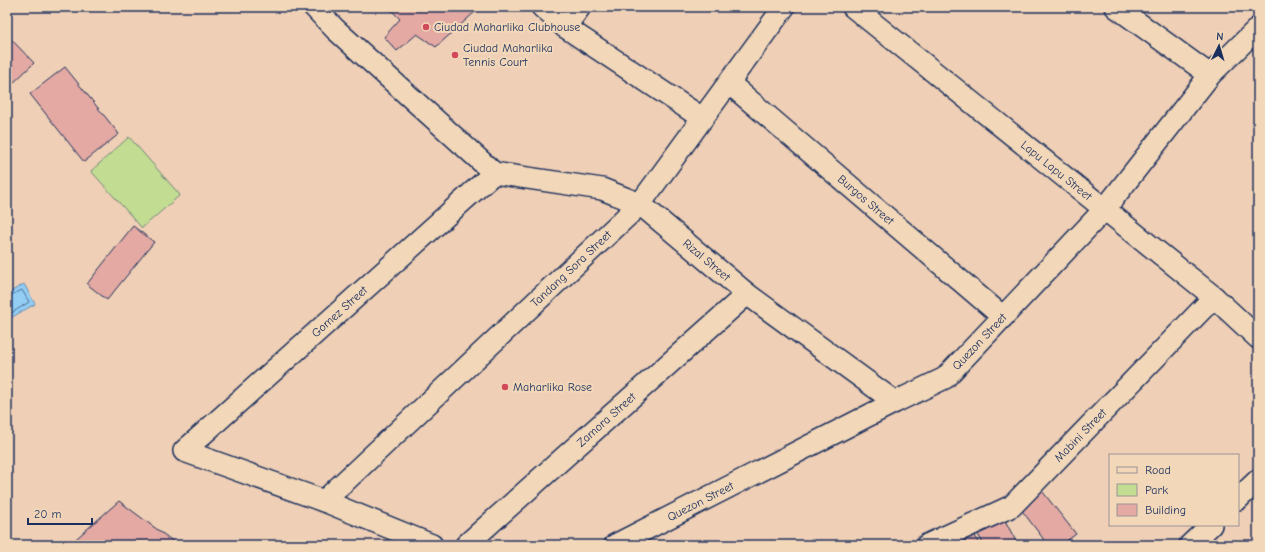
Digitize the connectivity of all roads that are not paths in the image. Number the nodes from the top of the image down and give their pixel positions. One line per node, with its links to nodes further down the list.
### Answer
1 (314, 7): 12 (street)
2 (542, 7): 7 (street)
3 (580, 7): 7 (street)
4 (784, 7): 10 (street, Tandang Sora Street)
5 (853, 7): 14 (street, Lapu Lapu Street)
6 (1116, 7): 9 (street)
7 (565, 27): 11 (street)
8 (1258, 28): 9 (street, Quezon Street)
9 (1210, 75): 14 (street, Quezon Street)
10 (729, 83): 11 (street, Tandang Sora Street); 17 (street, Burgos Street)
11 (702, 118): 13 (street, Tandang Sora Street)
12 (494, 174): 13 (street, Rizal Street); 22 (street, Gomez Street)
13 (640, 204): 15 (street, Rizal Street); 22 (street, Tandang Sora Street)
14 (1104, 210): 16 (street, Lapu Lapu Street); 17 (street, Quezon Street)
15 (747, 294): 19 (street, Rizal Street); 25 (street, Zamora Street)
16 (1214, 297): 18 (street, Lapu Lapu Street); 27 (street, Mabini Street)
17 (1003, 317): 19 (street, Quezon Street)
18 (1258, 338)
19 (895, 402): 26 (street, Quezon Street)
20 (1258, 480): 21 (street)
21 (1239, 498)
22 (324, 501): 24 (street)
23 (1210, 526): 28 (street)
24 (432, 545)
25 (466, 545)
26 (615, 545)
27 (927, 545)
28 (1190, 545)

